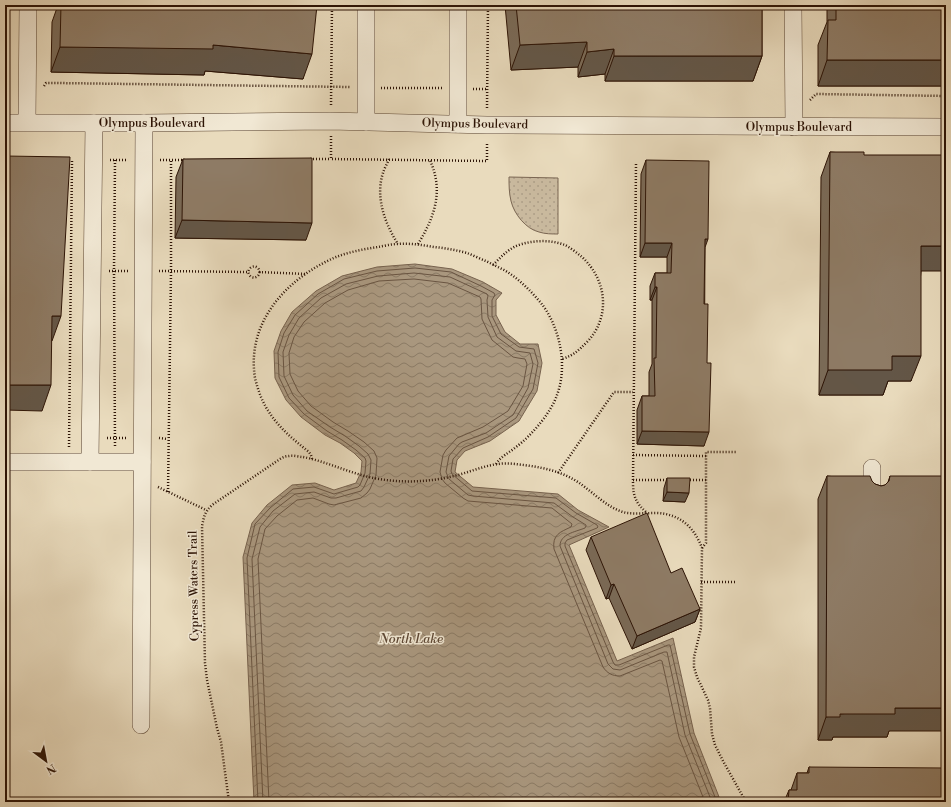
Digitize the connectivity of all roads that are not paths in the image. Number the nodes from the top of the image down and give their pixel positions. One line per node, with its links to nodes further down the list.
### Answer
1 (28, 5): 5 (street)
2 (366, 5): 6 (street)
3 (458, 5): 10 (street)
4 (793, 5): 11 (street)
5 (27, 122): 7 (street, Olympus Boulevard); 8 (street, Olympus Boulevard)
6 (366, 122): 9 (street, Olympus Boulevard); 10 (street, Olympus Boulevard)
7 (5, 123)
8 (94, 123): 9 (street, Olympus Boulevard); 14 (street)
9 (144, 123): 15 (street)
10 (458, 124): 11 (street, Olympus Boulevard)
11 (794, 127): 12 (street, Olympus Boulevard)
12 (946, 128)
13 (5, 462): 14 (street)
14 (90, 462): 15 (street)
15 (142, 462): 18 (street)
16 (872, 468): 17 (street)
17 (872, 499)
18 (141, 725)

